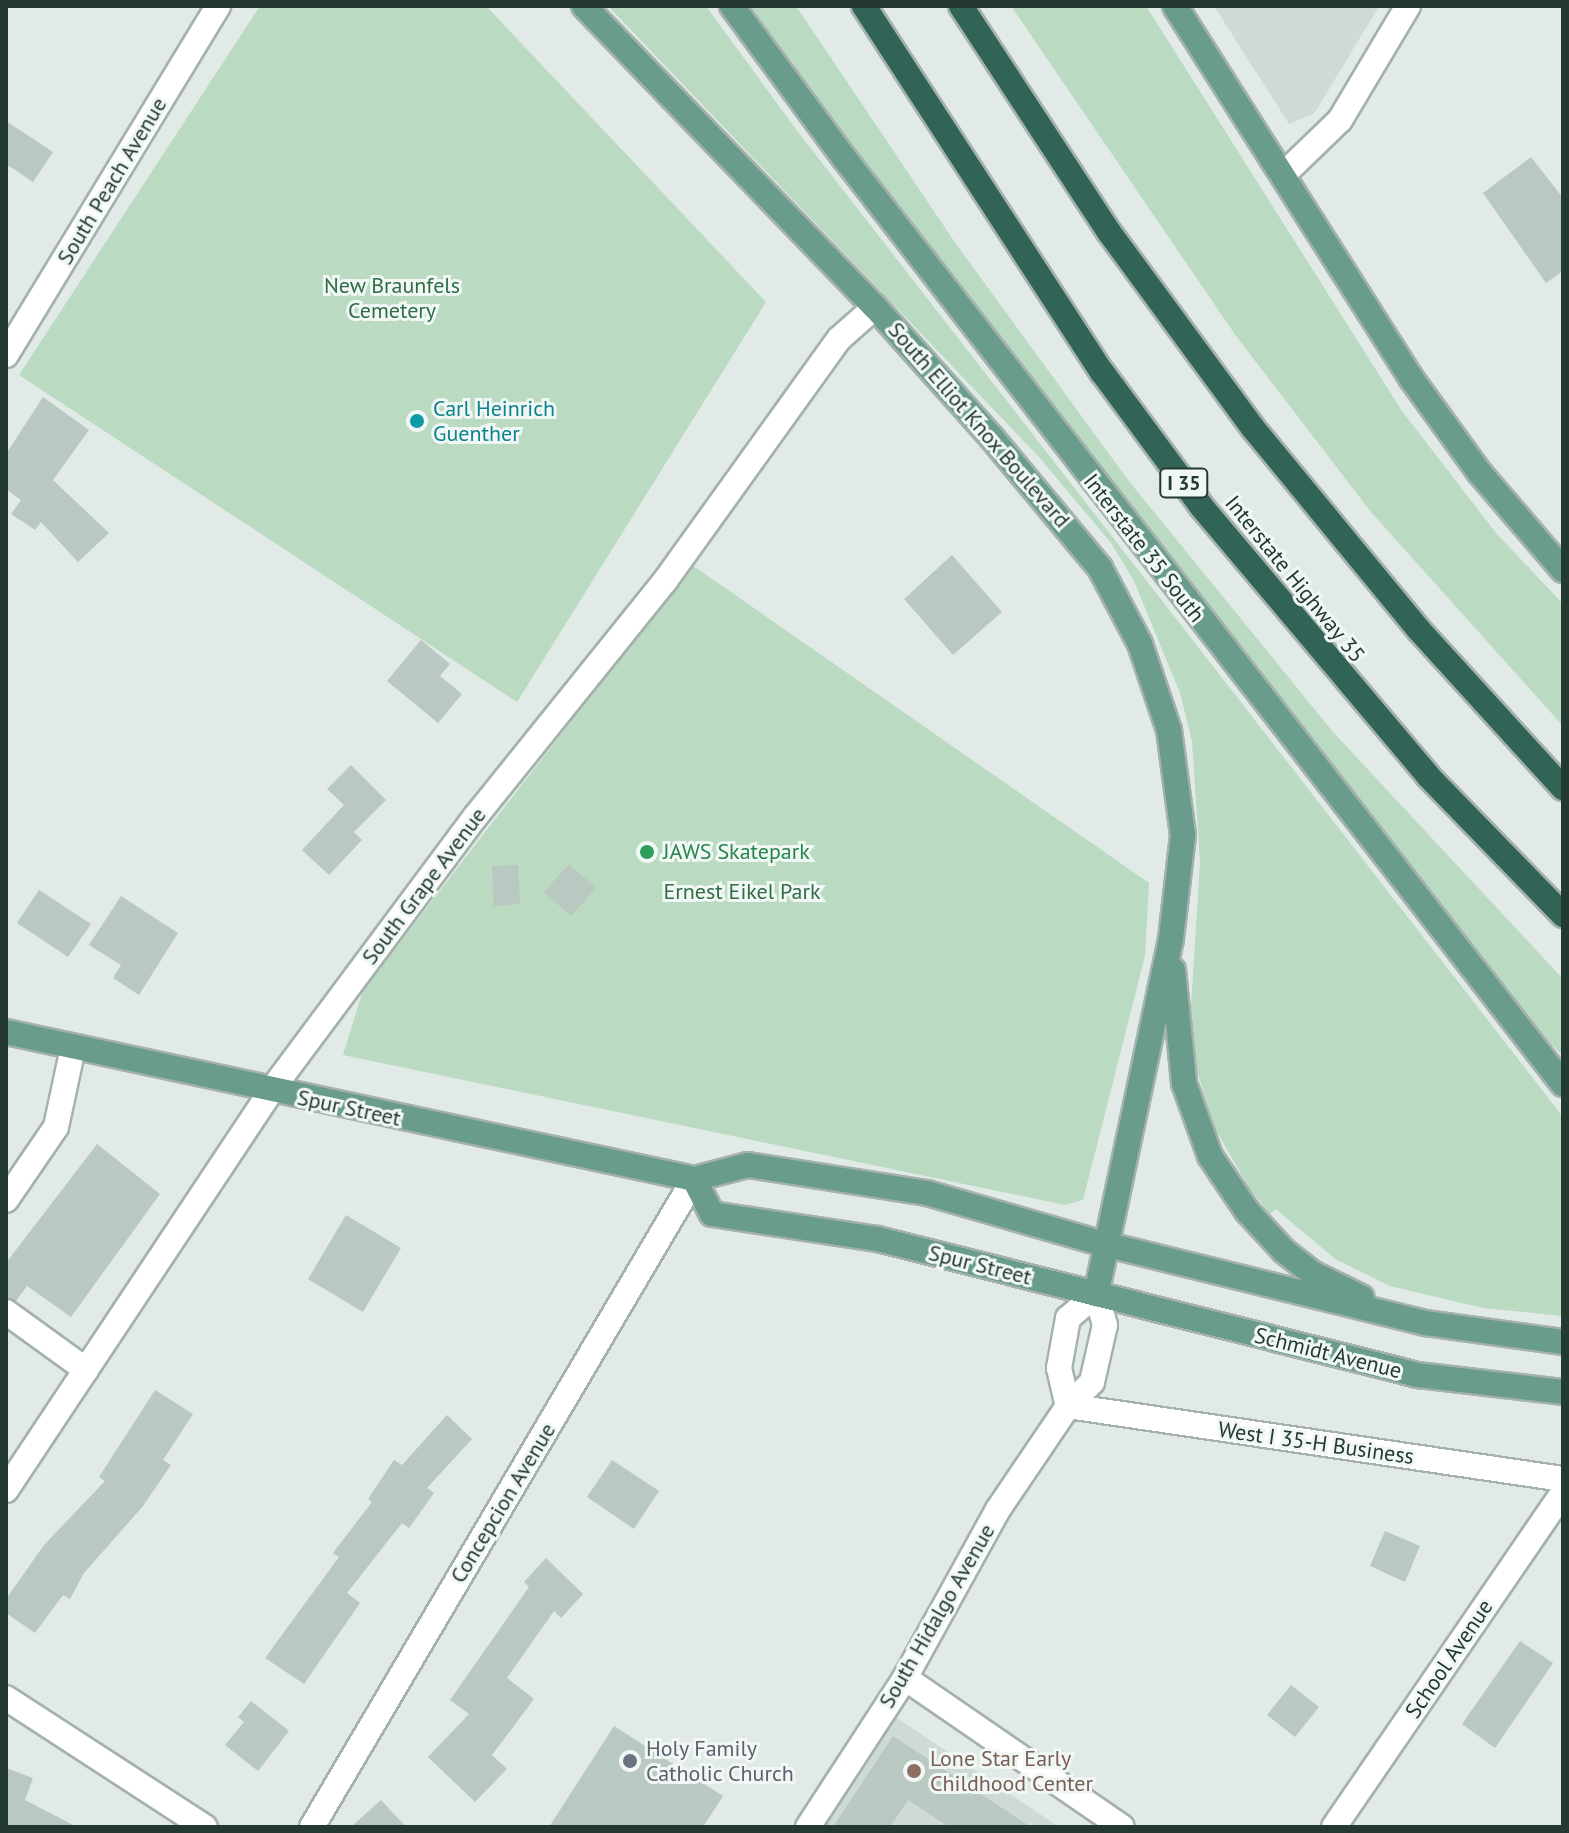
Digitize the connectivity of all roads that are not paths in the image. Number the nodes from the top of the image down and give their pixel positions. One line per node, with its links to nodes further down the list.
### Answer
1 (218, 6): 10 (street, South Peach Avenue)
2 (584, 6): 9 (main road, South Elliot Knox Boulevard)
3 (732, 6): 17 (main road, Interstate 35 South)
4 (864, 6): 13 (highway, Interstate Highway 35 / I 35)
5 (961, 6): 12 (highway)
6 (1175, 6): 8 (main road)
7 (1408, 6): 8 (street)
8 (1283, 175): 11 (main road)
9 (875, 307): 14 (main road, South Elliot Knox Boulevard); 18 (street, South Grape Avenue)
10 (6, 355)
11 (1563, 570)
12 (1563, 788)
13 (1563, 915)
14 (1171, 939): 21 (main road, South Hidalgo Avenue); 24 (main road)
15 (6, 1032): 16 (main road, Spur Street)
16 (73, 1048): 18 (main road, Spur Street); 20 (street)
17 (1563, 1084)
18 (270, 1092): 19 (main road, Spur Street); 26 (street, South Grape Avenue)
19 (694, 1179): 21 (main road, Spur Street); 22 (main road, Spur Street); 35 (street, Concepcion Avenue)
20 (10, 1186)
21 (1104, 1244): 22 (main road, South Hidalgo Avenue); 24 (main road)
22 (1096, 1294): 27 (main road, Schmidt Avenue); 28 (street, South Hidalgo Avenue); 28 (street)
23 (6, 1312): 26 (street)
24 (1426, 1323): 25 (main road)
25 (1563, 1342)
26 (86, 1370): 30 (street, South Grape Avenue)
27 (1563, 1392)
28 (1068, 1406): 29 (street, West I 35-H Business); 32 (street, South Hidalgo Avenue)
29 (1563, 1479)
30 (6, 1490)
31 (1563, 1492): 38 (street, School Avenue)
32 (905, 1678): 36 (street, South Hidalgo Avenue); 37 (street)
33 (6, 1698): 34 (street)
34 (205, 1827)
35 (312, 1827)
36 (808, 1827)
37 (1122, 1827)
38 (1334, 1827)

